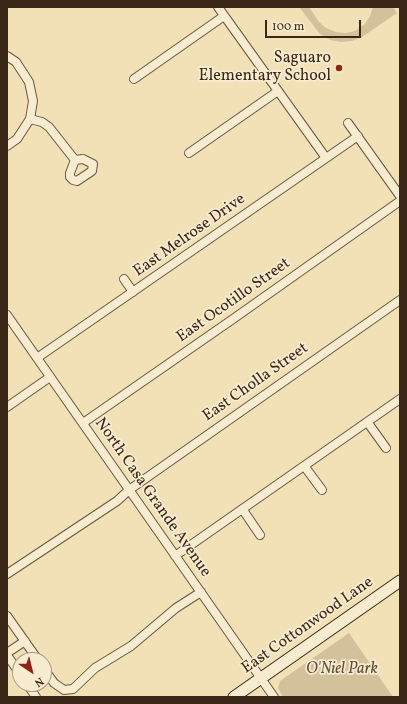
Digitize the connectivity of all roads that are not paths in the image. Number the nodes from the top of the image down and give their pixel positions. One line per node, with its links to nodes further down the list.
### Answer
1 (218, 7): 2 (street)
2 (224, 16): 4 (street); 5 (street)
3 (7, 56): 6 (street)
4 (134, 78)
5 (278, 90): 10 (street); 11 (street)
6 (30, 119): 9 (street); 12 (street)
7 (348, 123): 8 (street)
8 (358, 136): 11 (street, East Melrose Drive); 13 (street)
9 (7, 146)
10 (189, 153)
11 (326, 158): 16 (street, East Melrose Drive)
12 (75, 160)
13 (400, 196)
14 (400, 201): 24 (street, East Ocotillo Street)
15 (124, 279): 16 (street)
16 (133, 292): 19 (street, East Melrose Drive)
17 (400, 300): 27 (street, East Cholla Street)
18 (7, 315): 19 (street, North Casa Grande Avenue)
19 (37, 358): 20 (street, North Casa Grande Avenue)
20 (50, 377): 22 (street); 24 (street, North Casa Grande Avenue)
21 (400, 399): 23 (street)
22 (7, 407)
23 (368, 422): 25 (street); 26 (street)
24 (82, 423): 27 (street, North Casa Grande Avenue)
25 (386, 448)
26 (305, 467): 28 (street); 29 (street)
27 (129, 490): 31 (street, North Casa Grande Avenue); 32 (street, East Cholla Street)
28 (322, 490)
29 (244, 510): 30 (street); 31 (street)
30 (260, 535)
31 (176, 556): 34 (street, North Casa Grande Avenue)
32 (7, 574)
33 (400, 581): 39 (main road, East Cottonwood Lane)
34 (200, 592): 39 (street, North Casa Grande Avenue); 40 (street)
35 (7, 616): 36 (street)
36 (25, 641): 37 (street); 38 (street)
37 (33, 652)
38 (7, 654)
39 (261, 678): 41 (main road, East Cottonwood Lane); 42 (street, North Casa Grande Avenue)
40 (52, 680)
41 (234, 697)
42 (274, 697)

